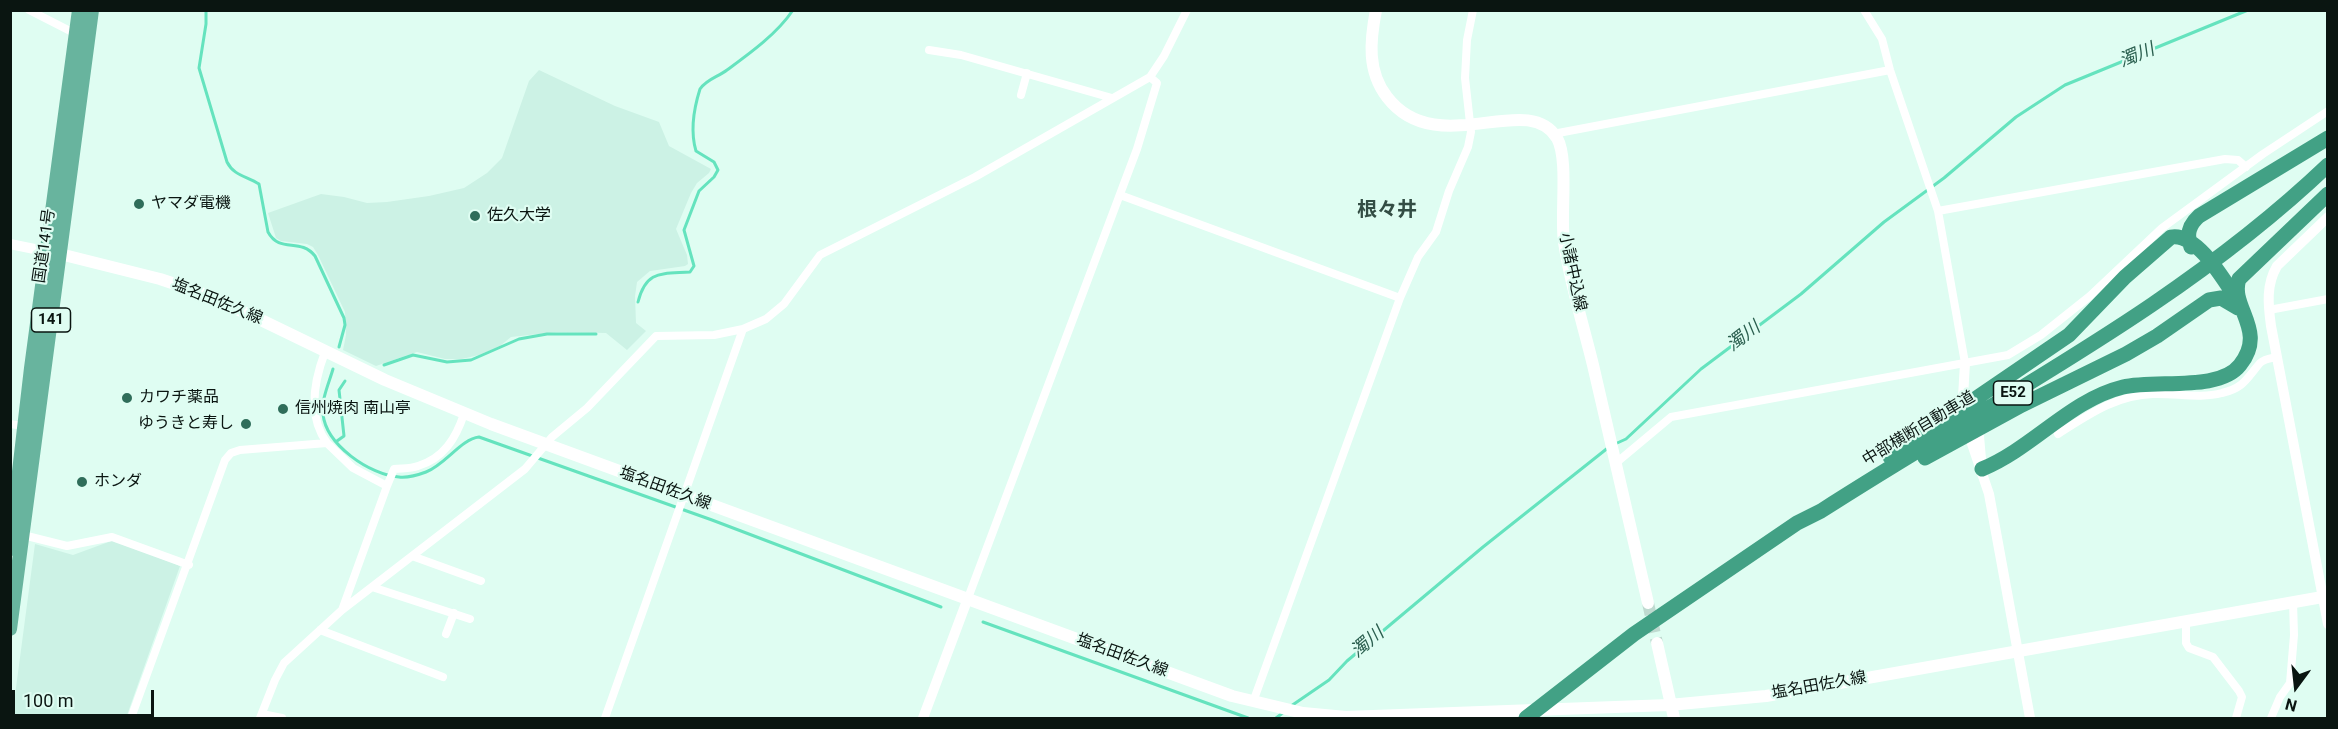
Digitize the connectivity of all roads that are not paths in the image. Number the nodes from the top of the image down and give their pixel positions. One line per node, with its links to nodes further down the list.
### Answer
1 (29, 10): 8 (street)
2 (79, 10): 8 (highway, 国道141号 / 141)
3 (92, 10): 28 (highway, 国道141号 / 141)
4 (1187, 10): 12 (street)
5 (1376, 10): 16 (main road)
6 (1473, 10): 16 (street)
7 (1864, 10): 10 (street)
8 (76, 34): 27 (highway, 国道141号 / 141)
9 (929, 50): 11 (street)
10 (1890, 70): 17 (street); 23 (street)
11 (1027, 73): 13 (street); 14 (street)
12 (1150, 77): 14 (street); 22 (street)
13 (1021, 95)
14 (1112, 98): 33 (street)
15 (2328, 111): 20 (street)
16 (1471, 125): 17 (main road); 29 (street)
17 (1553, 134): 44 (main road, 小諸中込線)
18 (2328, 138): 25 (highway)
19 (2328, 165): 48 (highway, 中部横断自動車道 / E52)
20 (2246, 167): 23 (street); 36 (street)
21 (2328, 194): 31 (highway)
22 (1120, 195): 29 (street); 60 (street)
23 (1938, 211): 36 (street)
24 (2328, 217): 32 (street)
25 (2188, 240): 31 (highway); 50 (highway)
26 (10, 244): 27 (street)
27 (46, 251): 28 (street); 39 (highway, 国道141号 / 141)
28 (60, 254): 34 (main road, 塩名田佐久線); 51 (highway, 国道141号 / 141)
29 (1400, 298): 76 (street)
30 (2328, 299): 32 (street)
31 (2239, 306): 45 (highway); 48 (highway)
32 (2269, 310): 35 (street)
33 (743, 329): 43 (street); 47 (street)
34 (325, 352): 38 (main road, 塩名田佐久線); 42 (street)
35 (2277, 357): 40 (street); 59 (street)
36 (1965, 363): 37 (street); 44 (street)
37 (1967, 394)
38 (464, 414): 43 (main road, 塩名田佐久線); 46 (street)
39 (17, 425): 49 (highway, 国道141号 / 141)
40 (2058, 434)
41 (1975, 439): 45 (street)
42 (327, 443): 46 (street); 54 (street)
43 (539, 452): 47 (main road, 塩名田佐久線); 53 (street)
44 (1615, 459): 62 (main road, 小諸中込線)
45 (1982, 468): 72 (street)
46 (388, 483): 63 (street)
47 (682, 505): 60 (main road, 塩名田佐久線); 83 (street)
48 (1821, 511): 50 (highway, 中部横断自動車道 / E52)
49 (12, 521): 52 (highway, 国道141号 / 141)
50 (1797, 523): 79 (highway, 中部横断自動車道 / E52)
51 (23, 535): 54 (street); 68 (highway, 国道141号 / 141)
52 (10, 549)
53 (412, 556): 55 (street); 57 (street)
54 (189, 565): 81 (street)
55 (471, 577): 56 (street); 58 (street)
56 (481, 581)
57 (372, 587): 63 (street); 64 (street)
58 (467, 587)
59 (2325, 597): 61 (main road, 塩名田佐久線); 67 (street)
60 (968, 598): 76 (main road, 塩名田佐久線); 84 (street)
61 (2293, 601): 66 (main road, 塩名田佐久線); 88 (street)
62 (1648, 603)
63 (342, 610): 69 (street)
64 (454, 613): 65 (street); 70 (street)
65 (470, 619)
66 (2186, 621): 72 (main road, 塩名田佐久線); 87 (street)
67 (2328, 624)
68 (10, 629)
69 (320, 630): 73 (street); 78 (street)
70 (446, 634)
71 (1657, 643): 77 (main road)
72 (2019, 650): 77 (main road, 塩名田佐久線); 86 (street)
73 (395, 659): 74 (street); 75 (street)
74 (392, 669)
75 (442, 677)
76 (1253, 702): 80 (main road, 塩名田佐久線)
77 (1669, 705): 79 (main road, 塩名田佐久線); 85 (main road)
78 (261, 716): 82 (street)
79 (1526, 716): 80 (main road, 塩名田佐久線)
80 (1318, 717)
81 (131, 718)
82 (282, 718)
83 (605, 718)
84 (923, 718)
85 (1674, 718)
86 (2030, 718)
87 (2236, 718)
88 (2271, 718)

